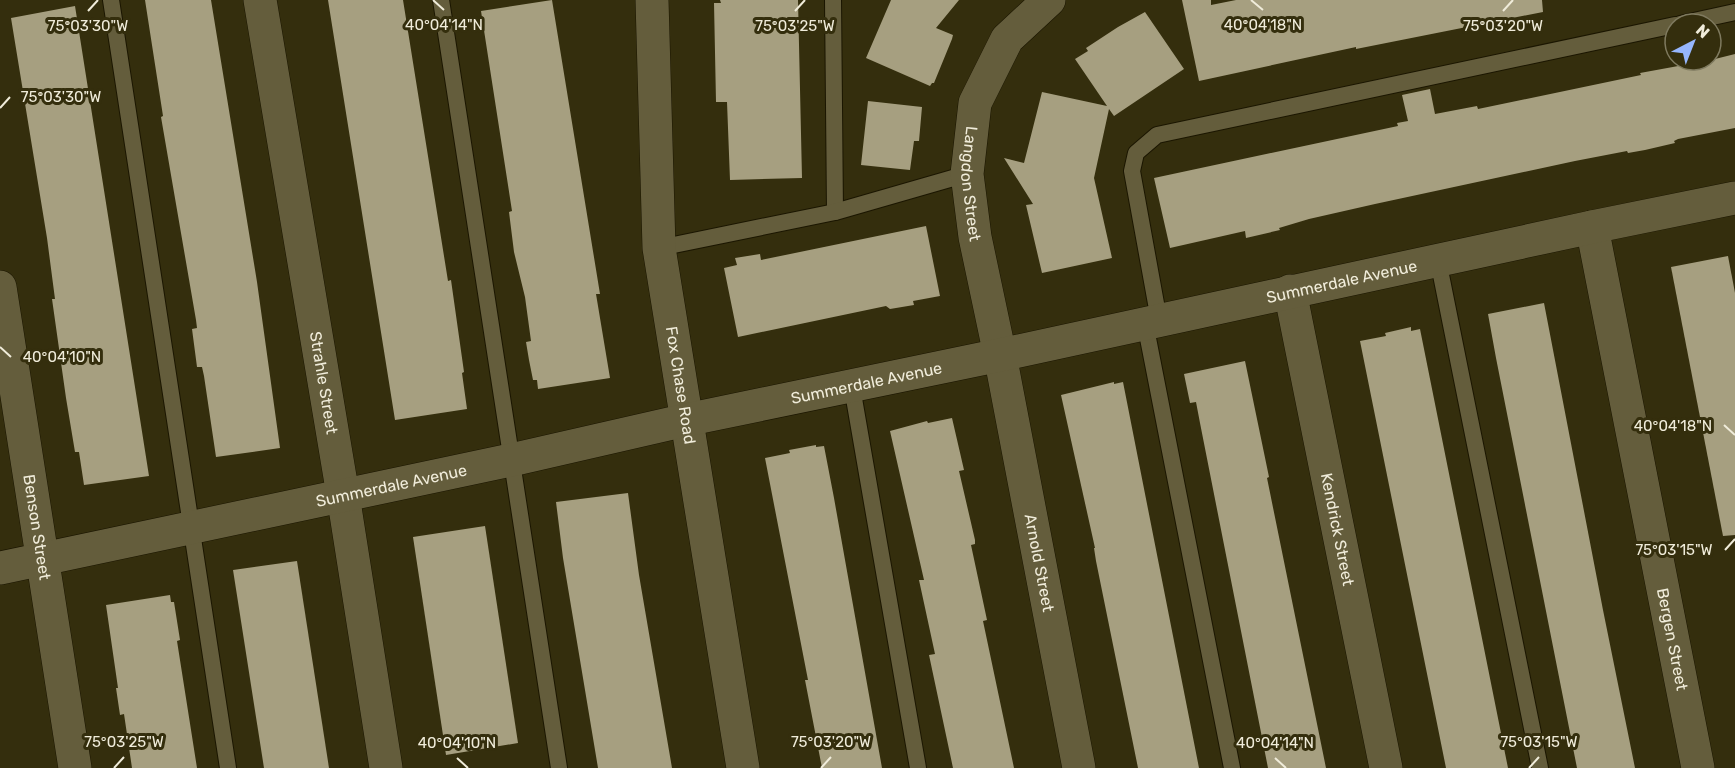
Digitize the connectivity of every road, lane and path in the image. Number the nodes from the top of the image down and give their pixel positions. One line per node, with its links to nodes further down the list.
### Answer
1 (111, 0): 22 (lane)
2 (260, 0): 21 (street, Strahle Street)
3 (441, 0): 20 (lane)
4 (652, 0): 12 (street, Fox Chase Road)
5 (833, 0): 10 (lane)
6 (1049, 0): 8 (street, Langdon Street)
7 (1663, 28): 16 (lane)
8 (967, 174): 10 (lane); 17 (street, Langdon Street)
9 (1735, 198): 11 (street, Summerdale Avenue)
10 (835, 212): 12 (lane)
11 (1592, 226): 13 (street, Summerdale Avenue); 35 (street, Bergen Street)
12 (659, 248): 19 (street, Fox Chase Road)
13 (1438, 260): 15 (street, Summerdale Avenue); 34 (lane)
14 (0, 287): 23 (street, Benson Street)
15 (1290, 291): 16 (street, Summerdale Avenue); 33 (street, Kendrick Street)
16 (1152, 322): 17 (street, Summerdale Avenue); 32 (lane)
17 (1000, 355): 18 (street, Summerdale Avenue); 31 (street, Arnold Street)
18 (852, 387): 19 (street, Summerdale Avenue); 30 (lane)
19 (686, 420): 20 (street, Summerdale Avenue); 29 (street, Fox Chase Road)
20 (511, 460): 21 (street, Summerdale Avenue); 28 (lane)
21 (343, 495): 22 (street, Summerdale Avenue); 27 (street, Strahle Street)
22 (191, 528): 23 (street, Summerdale Avenue); 26 (lane)
23 (42, 558): 24 (street, Summerdale Avenue); 25 (street, Benson Street)
24 (0, 568)
25 (75, 768)
26 (228, 768)
27 (386, 768)
28 (559, 768)
29 (743, 768)
30 (918, 768)
31 (1079, 768)
32 (1232, 768)
33 (1386, 768)
34 (1540, 768)
35 (1698, 768)

